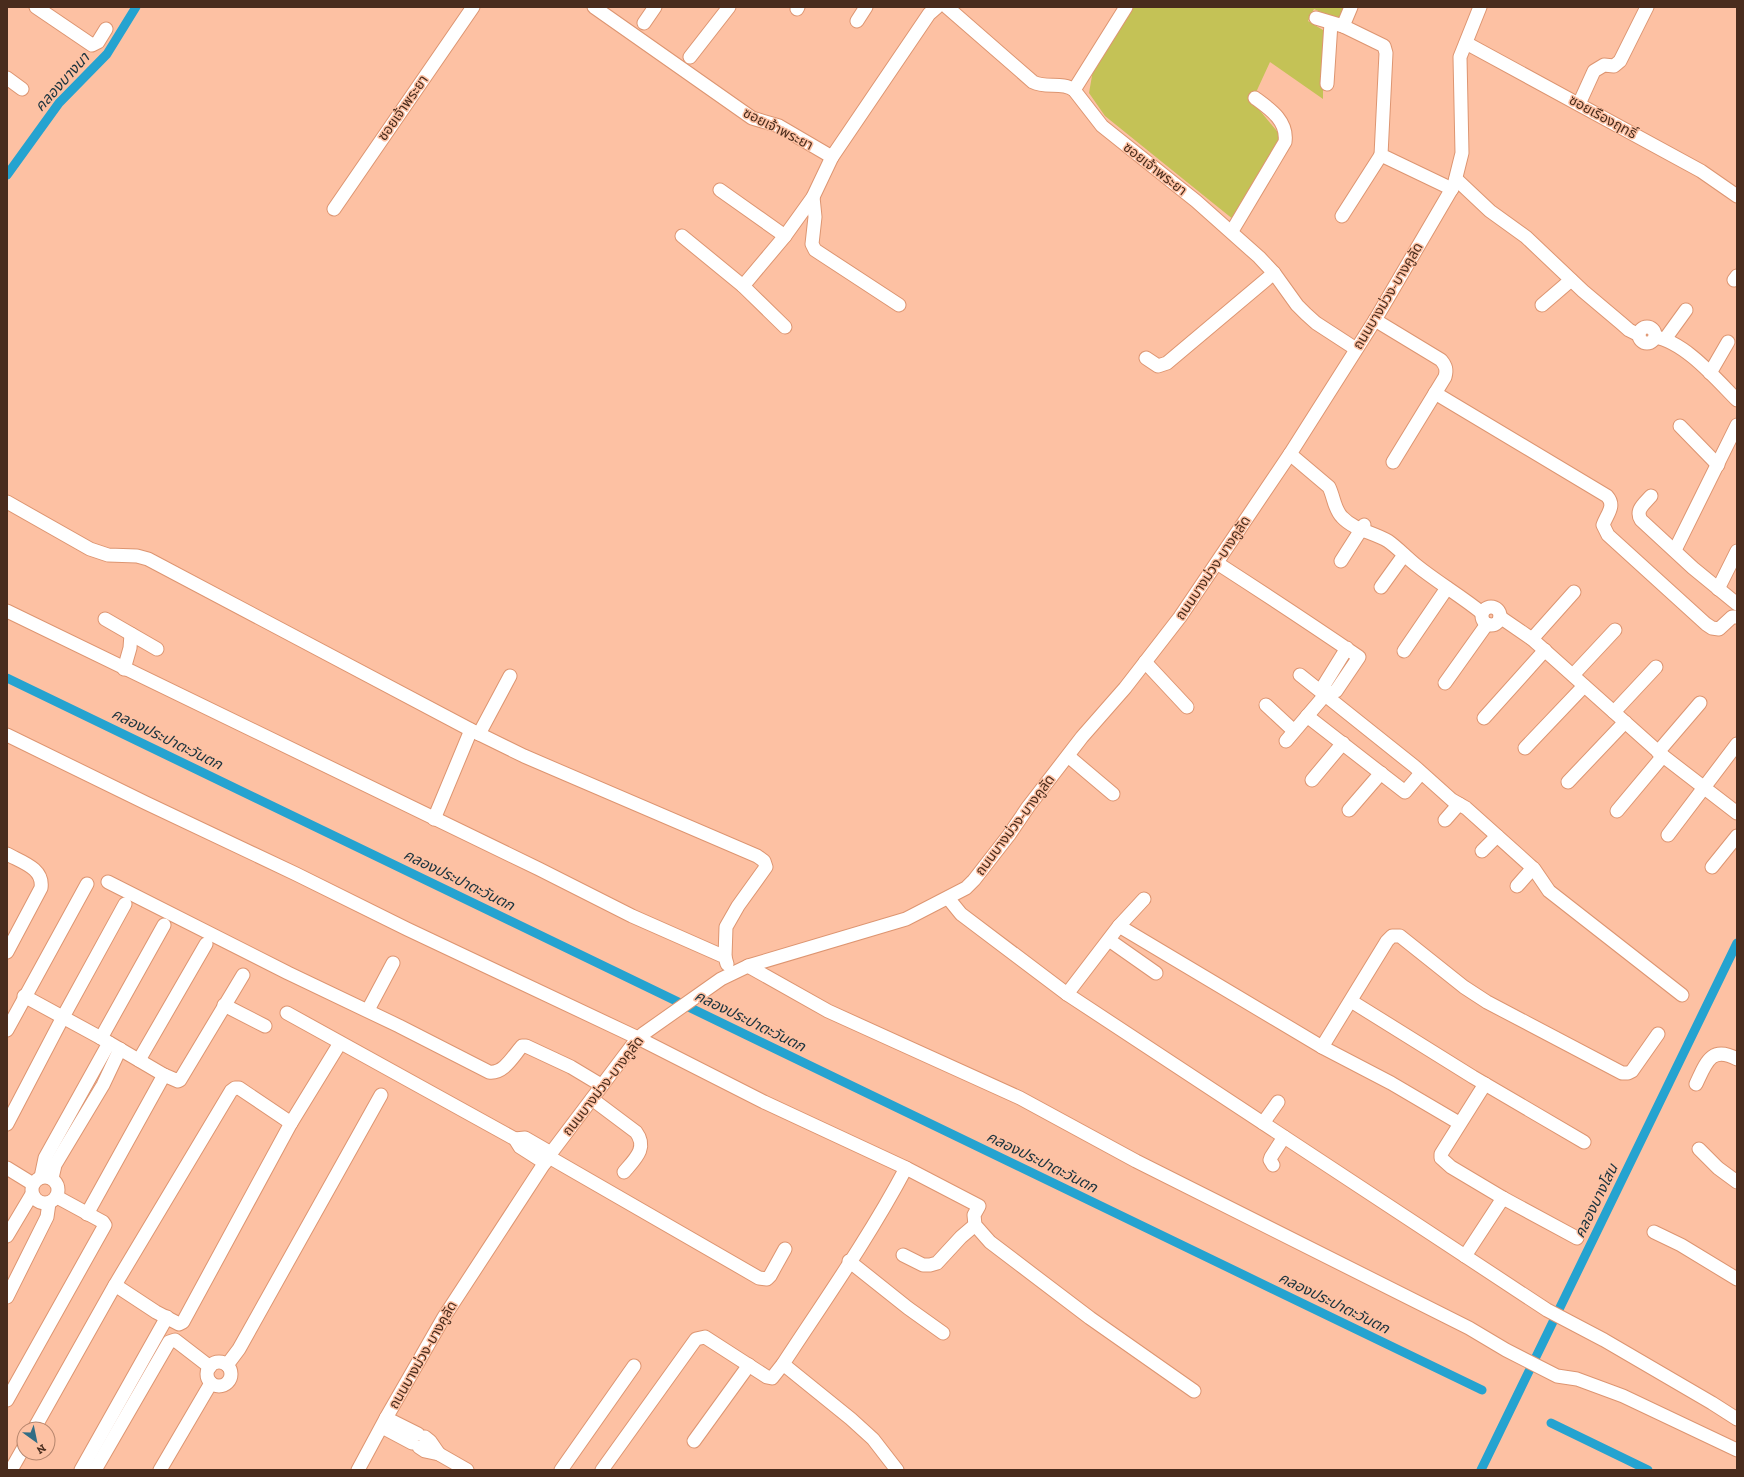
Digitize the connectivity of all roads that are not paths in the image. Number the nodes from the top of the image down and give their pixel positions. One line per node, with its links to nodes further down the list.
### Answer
1 (36, 7): 17 (street)
2 (472, 7): 32 (street, ซอยเจ้าพระยา)
3 (594, 7): 27 (street, ซอยเจ้าพระยา)
4 (655, 7): 15 (street)
5 (728, 7): 19 (street)
6 (866, 7): 14 (street)
7 (937, 7): 27 (street)
8 (947, 7): 23 (street)
9 (1126, 7): 23 (street)
10 (1351, 7): 16 (street)
11 (1480, 7): 18 (street, ถนนบางม่วง-บางคูลัด)
12 (1647, 7): 25 (street)
13 (1316, 18): 16 (street)
14 (857, 21)
15 (644, 22)
16 (1337, 24): 21 (street); 26 (street)
17 (106, 29)
18 (1466, 43): 25 (street, ซอยเรืองฤทธิ์); 28 (street, ถนนบางม่วง-บางคูลัด)
19 (690, 57)
20 (7, 78): 22 (street)
21 (1327, 84)
22 (22, 89)
23 (1074, 90): 34 (street, ซอยเจ้าพระยา)
24 (1255, 98): 34 (street)
25 (1578, 104): 30 (street, ซอยเรืองฤทธิ์)
26 (1381, 155): 28 (street); 33 (street)
27 (832, 157): 31 (street)
28 (1454, 184): 38 (street); 43 (street, ถนนบางม่วง-บางคูลัด)
29 (720, 190): 36 (street)
30 (1737, 196)
31 (813, 197): 36 (street); 40 (street)
32 (334, 209)
33 (1342, 216)
34 (1232, 231): 37 (street, ซอยเจ้าพระยา)
35 (682, 236): 39 (street)
36 (785, 236): 39 (street)
37 (1274, 273): 47 (street, ซอยเจ้าพระยา); 48 (street)
38 (1571, 280): 41 (street); 45 (street)
39 (743, 286): 44 (street)
40 (899, 305)
41 (1542, 305)
42 (1686, 310): 45 (street)
43 (1375, 320): 47 (street, ถนนบางม่วง-บางคูลัด); 50 (street)
44 (784, 328)
45 (1660, 338): 49 (street)
46 (1728, 342): 49 (street)
47 (1356, 349): 54 (street, ถนนบางม่วง-บางคูลัด)
48 (1146, 358)
49 (1710, 373): 51 (street)
50 (1435, 393): 55 (street); 71 (street)
51 (1737, 400)
52 (1737, 425): 56 (street)
53 (1680, 426): 56 (street)
54 (1290, 454): 59 (street); 64 (street, ถนนบางม่วง-บางคูลัด)
55 (1393, 462)
56 (1718, 465): 60 (street)
57 (1650, 496): 60 (street)
58 (7, 502): 97 (street)
59 (1365, 529): 62 (street); 63 (street)
60 (1675, 550): 67 (street)
61 (1737, 551): 67 (street)
62 (1404, 555): 65 (street); 66 (street)
63 (1341, 561)
64 (1217, 563): 77 (street); 81 (street, ถนนบางม่วง-บางคูลัด)
65 (1381, 587)
66 (1447, 588): 72 (street); 80 (street)
67 (1718, 589): 69 (street)
68 (1574, 592): 76 (street)
69 (1737, 604)
70 (7, 611): 83 (street)
71 (1737, 617)
72 (1484, 618): 76 (street); 87 (street)
73 (104, 619): 75 (street)
74 (1615, 630): 85 (street)
75 (131, 634): 78 (street); 83 (street)
76 (1532, 639): 79 (street)
77 (1347, 648): 89 (street); 89 (street)
78 (157, 649)
79 (1545, 650): 85 (street); 95 (street)
80 (1404, 651)
81 (1145, 662): 92 (street); 103 (street, ถนนบางม่วง-บางคูลัด)
82 (1656, 667): 93 (street)
83 (124, 669): 114 (street)
84 (1300, 675): 89 (street)
85 (1573, 675): 88 (street)
86 (510, 676): 97 (street)
87 (1445, 682)
88 (1584, 686): 93 (street); 101 (street)
89 (1325, 695): 94 (street); 105 (street)
90 (1700, 703): 102 (street)
91 (1266, 705): 94 (street)
92 (1187, 707)
93 (1614, 712): 96 (street)
94 (1307, 716): 99 (street)
95 (1484, 718)
96 (1625, 722): 102 (street); 107 (street)
97 (475, 732): 114 (street); 134 (street)
98 (7, 735): 151 (street)
99 (1342, 743): 104 (street); 106 (street)
100 (1737, 744): 108 (street)
101 (1526, 748)
102 (1660, 754): 108 (street); 112 (street)
103 (1068, 756): 109 (street); 126 (street, ถนนบางม่วง-บางคูลัด)
104 (1381, 773): 105 (street); 111 (street)
105 (1421, 773): 110 (street)
106 (1312, 780)
107 (1568, 782)
108 (1704, 788): 113 (street); 116 (street)
109 (1113, 794)
110 (1459, 804): 115 (street); 117 (street)
111 (1349, 810)
112 (1617, 811)
113 (1737, 813)
114 (434, 819): 134 (street)
115 (1445, 820)
116 (1668, 835)
117 (1497, 836): 119 (street); 122 (street)
118 (1737, 836): 121 (street)
119 (1482, 852)
120 (7, 854): 133 (street)
121 (1712, 867)
122 (1533, 868): 125 (street); 141 (street)
123 (108, 882): 145 (street)
124 (87, 884): 142 (street)
125 (1517, 886)
126 (948, 898): 136 (street, ถนนบางม่วง-บางคูลัด); 140 (street)
127 (1144, 900): 130 (street)
128 (125, 904): 147 (street)
129 (164, 925): 152 (street)
130 (1119, 926): 131 (street); 154 (street)
131 (1109, 940): 137 (street); 140 (street)
132 (206, 944): 156 (street)
133 (7, 952)
134 (725, 957): 139 (street)
135 (393, 963): 145 (street)
136 (748, 966): 139 (street, ถนนบางม่วง-บางคูลัด); 206 (street)
137 (1156, 973)
138 (243, 975): 144 (street)
139 (726, 976): 151 (street, ถนนบางม่วง-บางคูลัด)
140 (1067, 994): 165 (street)
141 (1682, 994)
142 (24, 996): 147 (street); 149 (street)
143 (1351, 1001): 150 (street); 154 (street); 158 (street)
144 (224, 1005): 148 (street); 157 (street)
145 (368, 1010): 160 (street)
146 (287, 1013): 153 (street)
147 (63, 1017): 152 (street); 167 (street)
148 (265, 1026)
149 (7, 1030)
150 (1658, 1034)
151 (641, 1036): 160 (street, ถนนบางม่วง-บางคูลัด); 174 (street)
152 (110, 1043): 156 (street); 177 (street)
153 (340, 1043): 164 (street); 171 (street)
154 (1322, 1047): 166 (street)
155 (1737, 1059): 159 (street)
156 (140, 1060): 157 (street)
157 (164, 1075): 180 (street)
158 (1485, 1084): 166 (street); 169 (street)
159 (1696, 1084)
160 (601, 1085): 162 (street, ถนนบางม่วง-บางคูลัด)
161 (382, 1095): 195 (street)
162 (592, 1099): 171 (street, ถนนบางม่วง-บางคูลัด); 175 (street)
163 (1278, 1102): 165 (street)
164 (291, 1123): 190 (street); 192 (street)
165 (1263, 1123): 168 (street)
166 (1459, 1123): 178 (street)
167 (7, 1124)
168 (1284, 1137): 172 (street); 187 (street)
169 (1584, 1142)
170 (1700, 1149): 176 (street)
171 (548, 1158): 185 (street); 204 (street, ถนนบางม่วง-บางคูลัด)
172 (1273, 1165)
173 (7, 1168): 177 (street)
174 (906, 1168): 181 (street); 188 (street)
175 (624, 1172)
176 (1737, 1182)
177 (40, 1183): 179 (street); 179 (street); 183 (street)
178 (1503, 1198): 184 (street); 187 (street)
179 (53, 1200): 180 (street); 191 (street)
180 (87, 1214): 201 (street)
181 (975, 1225): 186 (street); 200 (street)
182 (1654, 1232): 189 (street)
183 (7, 1236)
184 (1577, 1238)
185 (785, 1249)
186 (903, 1255)
187 (1465, 1256): 202 (street)
188 (849, 1261): 193 (street); 194 (street)
189 (1737, 1279)
190 (115, 1285): 192 (street); 203 (street)
191 (7, 1298)
192 (167, 1317): 209 (street)
193 (943, 1333)
194 (783, 1364): 196 (street); 216 (street)
195 (227, 1365): 198 (street); 199 (street)
196 (749, 1365): 205 (street); 215 (street)
197 (634, 1366): 214 (street)
198 (210, 1367): 199 (street); 210 (street)
199 (211, 1383): 211 (street)
200 (1194, 1391)
201 (7, 1400)
202 (1737, 1419)
203 (38, 1421)
204 (384, 1422): 212 (street, ถนนบางม่วง-บางคูลัด); 213 (street)
205 (694, 1440)
206 (1737, 1450)
207 (16, 1461): 208 (street)
208 (11, 1470)
209 (81, 1470)
210 (95, 1470)
211 (160, 1470)
212 (358, 1470)
213 (467, 1470)
214 (561, 1470)
215 (602, 1470)
216 (897, 1470)

